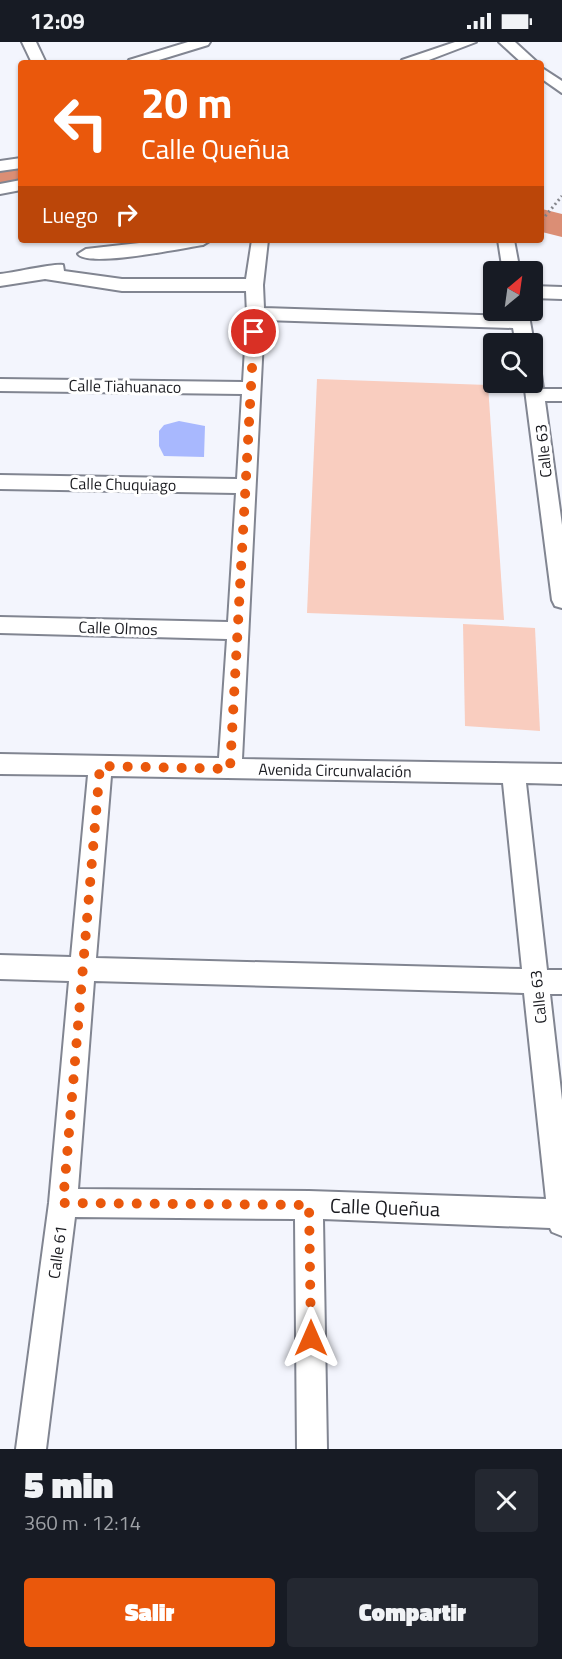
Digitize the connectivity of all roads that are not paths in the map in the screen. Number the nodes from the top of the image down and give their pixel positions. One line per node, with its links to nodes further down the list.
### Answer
1 (29, 42): 5 (street)
2 (203, 42): 6 (street)
3 (469, 42): 7 (street)
4 (506, 42): 8 (street)
5 (38, 60)
6 (144, 60)
7 (416, 60)
8 (527, 60)
9 (544, 74): 10 (street)
10 (562, 89)
11 (18, 163): 12 (street)
12 (0, 166)
13 (18, 186): 14 (street)
14 (0, 189)
15 (182, 243): 18 (street)
16 (260, 243): 22 (street)
17 (507, 243): 19 (street)
18 (88, 247): 20 (street)
19 (510, 261)
20 (45, 274): 21 (street); 22 (street)
21 (0, 280)
22 (254, 285): 25 (street)
23 (543, 292): 24 (street)
24 (562, 293)
25 (256, 314): 26 (street); 28 (street)
26 (483, 316)
27 (0, 385): 28 (street, Calle Tiahuanaco)
28 (250, 388): 32 (street)
29 (537, 395): 30 (street); 33 (street, Calle 63)
30 (562, 395)
31 (0, 482): 32 (street, Calle Chuquiago)
32 (245, 486): 36 (street)
33 (555, 493): 34 (street, Calle 63)
34 (562, 600)
35 (0, 625): 36 (street, Calle Olmos)
36 (236, 631): 39 (street)
37 (0, 764): 38 (street, Avenida Circunvalación)
38 (100, 766): 39 (street, Avenida Circunvalación); 43 (street, Calle 61)
39 (230, 769): 40 (street, Avenida Circunvalación)
40 (513, 773): 41 (street, Avenida Circunvalación); 44 (street, Calle 63)
41 (562, 774)
42 (0, 967): 43 (street)
43 (84, 969): 44 (street); 46 (street, Calle 61)
44 (536, 982): 45 (street); 48 (street, Calle 63)
45 (562, 982)
46 (63, 1203): 47 (street, Calle Queñua); 50 (street, Calle 61)
47 (309, 1205): 48 (street, Calle Queñua); 51 (street)
48 (562, 1214): 49 (street, Calle 63)
49 (562, 1222)
50 (31, 1449)
51 (312, 1449)

